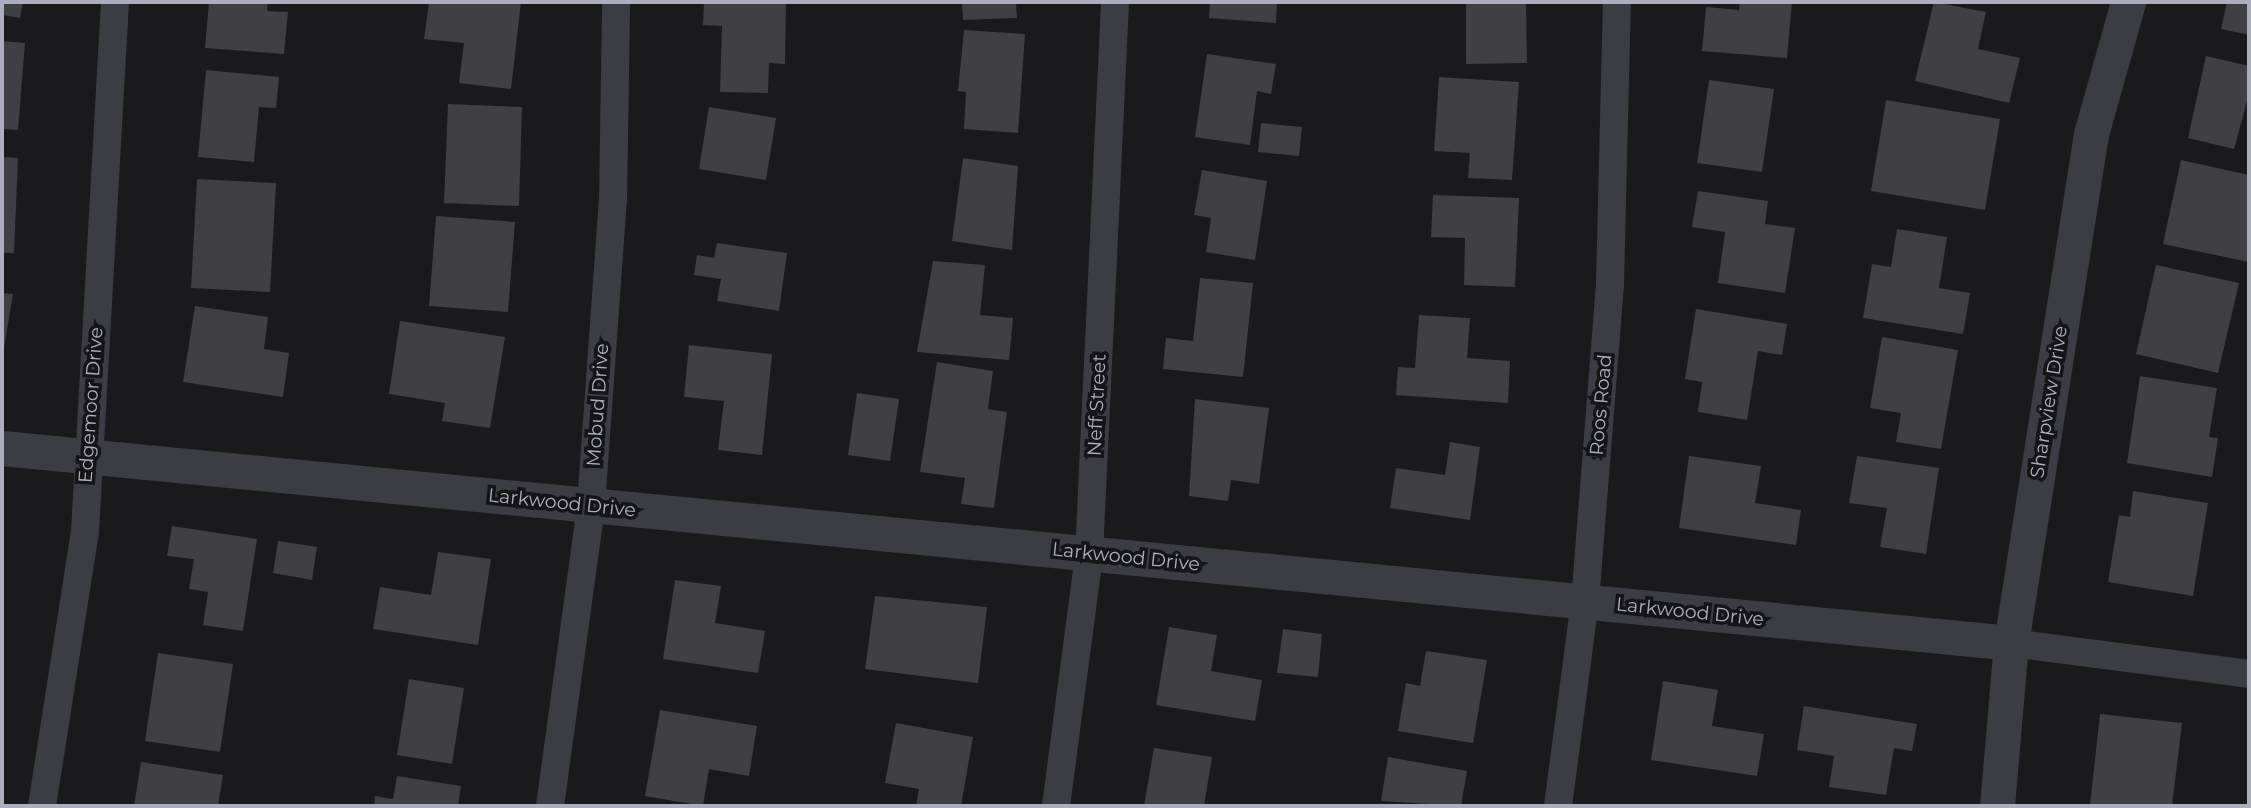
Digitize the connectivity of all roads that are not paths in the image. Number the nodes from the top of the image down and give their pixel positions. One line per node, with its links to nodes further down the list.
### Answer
1 (115, 2): 7 (street, Edgemoor Drive)
2 (616, 2): 8 (street, Mobud Drive)
3 (1115, 2): 9 (street, Neff Street)
4 (1617, 2): 10 (street, Roos Road)
5 (2128, 2): 11 (street, Sharpview Drive)
6 (2, 448): 7 (street, Larkwood Drive)
7 (86, 456): 8 (street, Larkwood Drive); 13 (street, Edgemoor Drive)
8 (591, 505): 9 (street, Larkwood Drive); 14 (street, Mobud Drive)
9 (1089, 554): 10 (street, Larkwood Drive); 15 (street, Neff Street)
10 (1585, 602): 11 (street, Larkwood Drive); 16 (street, Roos Road)
11 (2011, 643): 12 (street, Larkwood Drive); 17 (street, Sharpview Drive)
12 (2249, 674)
13 (42, 806)
14 (550, 806)
15 (1056, 806)
16 (1558, 806)
17 (1997, 806)

